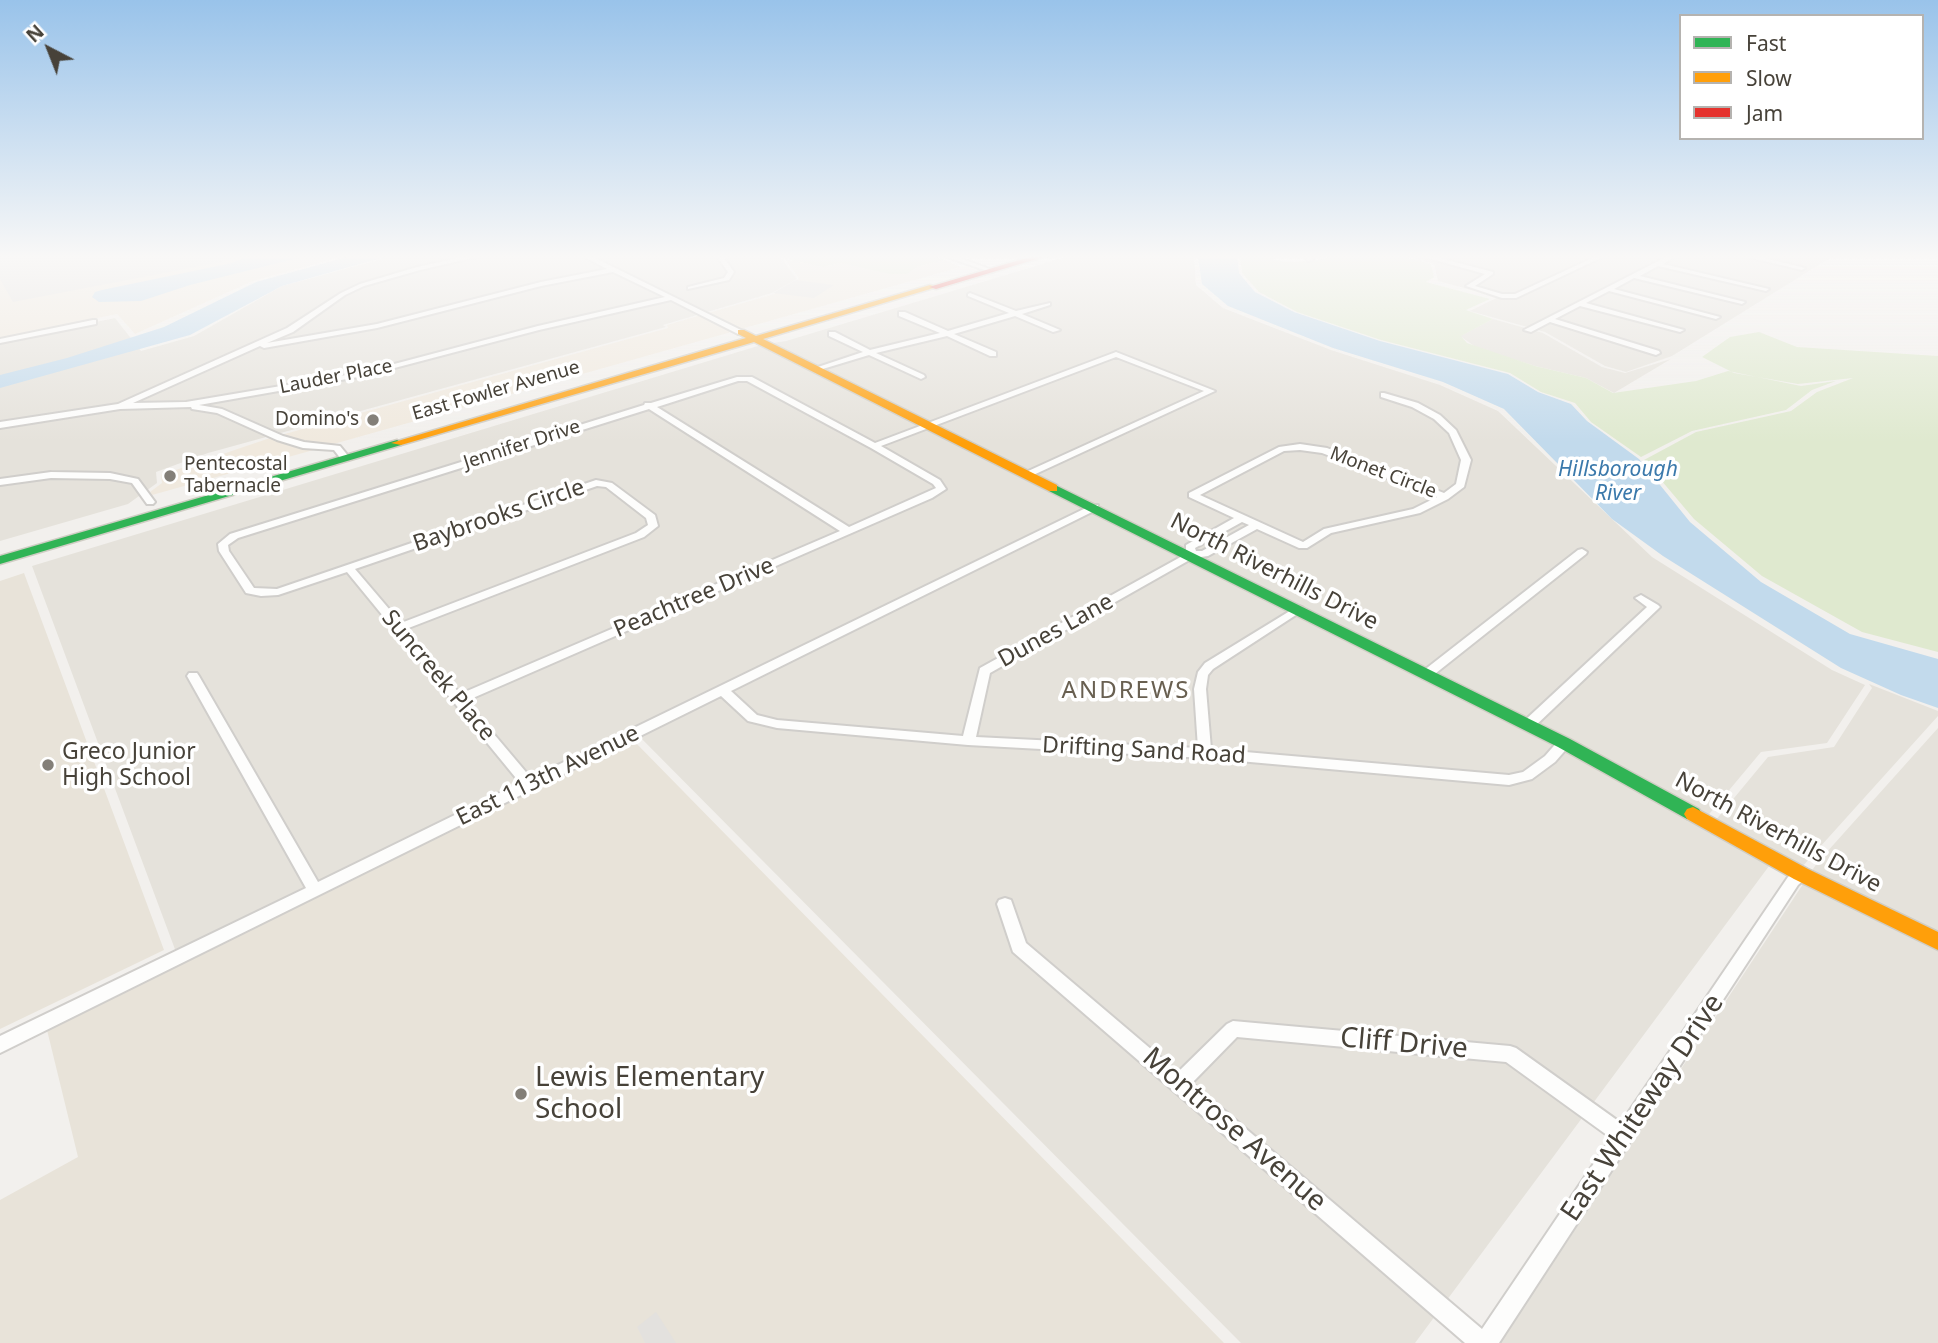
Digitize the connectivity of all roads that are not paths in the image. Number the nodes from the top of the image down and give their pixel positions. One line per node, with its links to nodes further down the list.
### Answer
1 (308, 318): 21 (street)
2 (409, 318): 21 (street)
3 (584, 318): 29 (street, Lauder Place)
4 (713, 318): 17 (street, North Riverhills Drive)
5 (801, 318): 17 (main road, East Fowler Avenue)
6 (810, 318): 17 (main road, East Fowler Avenue)
7 (910, 318): 19 (street)
8 (1004, 318): 19 (street)
9 (1025, 318): 14 (street)
10 (1551, 318): 12 (street)
11 (1633, 318): 16 (street)
12 (1548, 319): 15 (street); 23 (street)
13 (93, 322): 20 (street)
14 (1056, 330)
15 (1528, 330)
16 (1681, 330)
17 (747, 334): 25 (main road, North Riverhills Drive); 34 (main road, East Fowler Avenue)
18 (832, 334): 22 (street)
19 (948, 334): 22 (street); 24 (street)
20 (0, 341)
21 (253, 348): 28 (street)
22 (869, 352): 25 (street); 26 (street)
23 (1656, 353)
24 (993, 354)
25 (816, 369): 32 (main road, North Riverhills Drive)
26 (921, 377)
27 (1384, 395): 38 (street)
28 (120, 405): 29 (street, Lauder Place); 31 (street)
29 (186, 405): 34 (street)
30 (648, 405): 33 (street, Jennifer Drive); 43 (street); 48 (street, Jennifer Drive)
31 (0, 425)
32 (928, 425): 33 (street); 35 (main road, North Riverhills Drive); 35 (street)
33 (874, 446): 37 (street, Jennifer Drive)
34 (341, 453): 39 (main road, East Fowler Avenue); 47 (main road, East Fowler Avenue)
35 (1029, 474): 40 (main road, North Riverhills Drive)
36 (0, 482): 39 (street)
37 (929, 496): 43 (street, Peachtree Drive)
38 (1445, 498): 41 (street, Monet Circle); 42 (street)
39 (150, 502): 44 (main road, East Fowler Avenue)
40 (1095, 507): 46 (main road, North Riverhills Drive); 54 (street, East 113th Avenue)
41 (1242, 518): 42 (street, Monet Circle); 46 (street, Dunes Lane)
42 (1256, 525): 46 (street, Dunes Lane)
43 (848, 531): 55 (street, Peachtree Drive)
44 (0, 546)
45 (1582, 552): 52 (street)
46 (1191, 555): 50 (main road, North Riverhills Drive); 57 (street, Dunes Lane)
47 (0, 560)
48 (348, 567): 51 (street, Suncreek Place); 51 (street, Baybrooks Circle)
49 (1641, 598): 56 (street)
50 (1298, 610): 52 (main road, North Riverhills Drive); 59 (street)
51 (398, 628): 55 (street, Suncreek Place)
52 (1427, 674): 56 (main road, North Riverhills Drive)
53 (193, 676): 62 (street)
54 (722, 691): 57 (street, Drifting Sand Road); 60 (street, East 113th Avenue)
55 (458, 700): 60 (street, Suncreek Place)
56 (1528, 725): 58 (main road, North Riverhills Drive)
57 (968, 741): 59 (street, Drifting Sand Road)
58 (1564, 743): 59 (street, Drifting Sand Road); 61 (main road, North Riverhills Drive)
59 (1205, 753)
60 (529, 785): 62 (street, East 113th Avenue)
61 (1801, 874): 64 (main road, North Riverhills Drive); 67 (street, East Whiteway Drive)
62 (315, 890): 65 (street, East 113th Avenue)
63 (1005, 904): 66 (street, Montrose Avenue)
64 (1938, 942)
65 (0, 1045)
66 (1180, 1083): 67 (street, Cliff Drive); 68 (street, Montrose Avenue)
67 (1624, 1136): 68 (street, East Whiteway Drive)
68 (1484, 1343)

